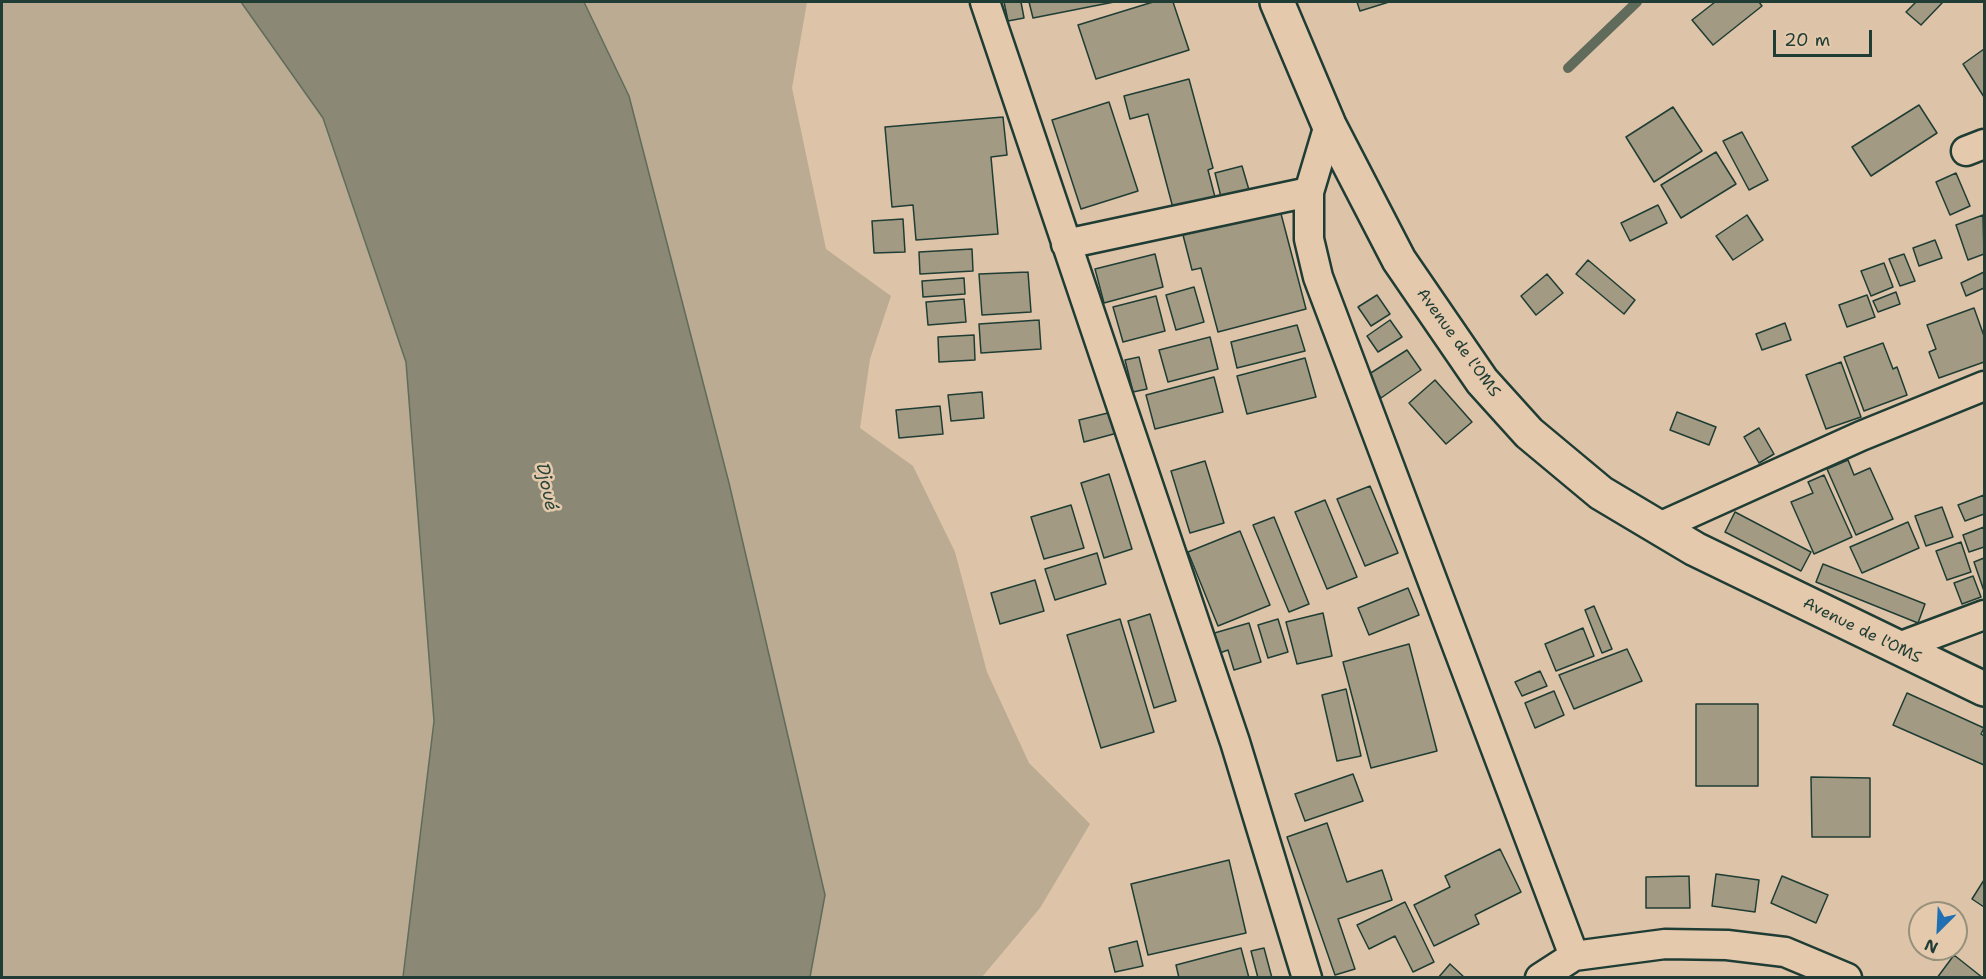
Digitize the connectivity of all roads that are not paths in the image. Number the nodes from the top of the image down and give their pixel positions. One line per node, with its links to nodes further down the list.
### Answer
1 (985, 2): 5 (street)
2 (1277, 2): 3 (street, Avenue de l'OMS)
3 (1329, 125): 4 (street); 7 (street, Avenue de l'OMS)
4 (1309, 192): 5 (street); 11 (street)
5 (1066, 244): 12 (street)
6 (1984, 386): 7 (street)
7 (1657, 528): 9 (street, Avenue de l'OMS)
8 (1984, 615): 9 (street)
9 (1896, 648): 10 (street, Avenue de l'OMS)
10 (1984, 689)
11 (1574, 956): 13 (street); 14 (street)
12 (1307, 978)
13 (1540, 978)
14 (1847, 978)

